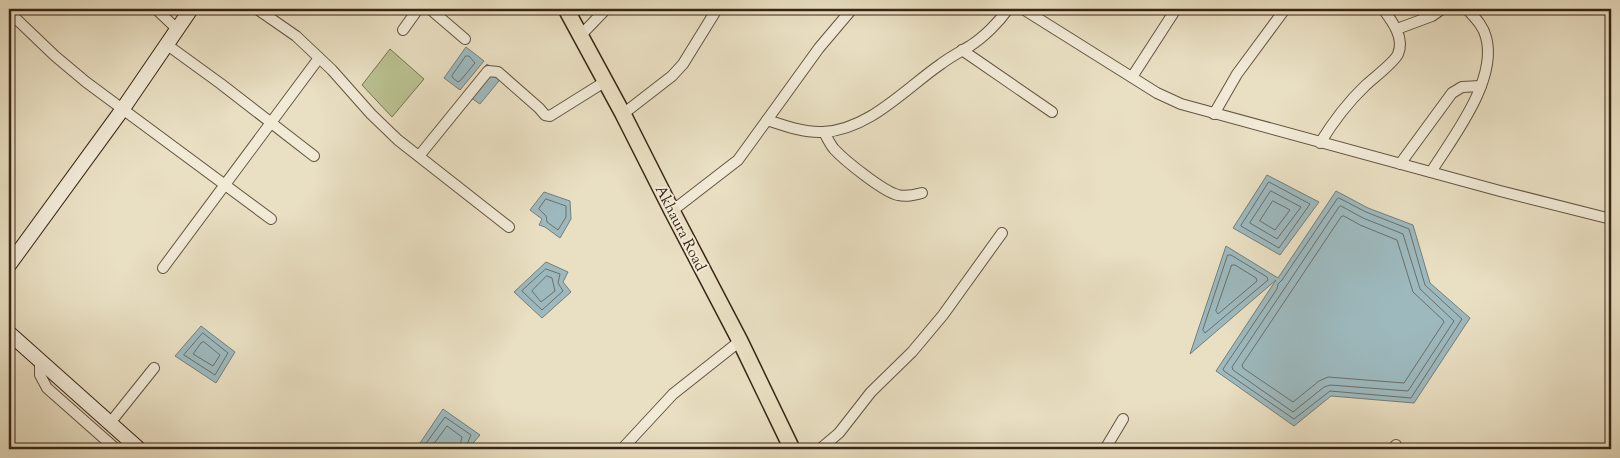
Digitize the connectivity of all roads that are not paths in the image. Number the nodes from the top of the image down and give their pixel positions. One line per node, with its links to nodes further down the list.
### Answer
1 (156, 9): 18 (street)
2 (191, 9): 18 (street)
3 (258, 9): 25 (street)
4 (418, 9): 20 (street)
5 (430, 9): 22 (street)
6 (566, 9): 21 (main road, Akhaura Road)
7 (606, 9): 21 (street)
8 (717, 9): 31 (street)
9 (852, 9): 33 (street)
10 (1008, 9): 24 (street)
11 (1023, 9): 26 (street)
12 (1176, 9): 26 (street)
13 (1285, 9): 32 (street)
14 (1383, 9): 19 (street)
15 (1442, 9): 19 (street)
16 (1467, 9): 28 (street)
17 (9, 12): 29 (street)
18 (177, 29): 23 (street)
19 (1397, 29): 36 (street)
20 (403, 30)
21 (581, 34): 27 (main road, Akhaura Road)
22 (465, 39)
23 (166, 44): 29 (street); 34 (street)
24 (962, 50): 30 (street); 35 (street)
25 (319, 58): 34 (street); 38 (street)
26 (1132, 77): 32 (street)
27 (606, 80): 31 (main road, Akhaura Road); 38 (street)
28 (1481, 86): 39 (street); 40 (street)
29 (122, 110): 41 (street); 48 (street)
30 (1052, 112)
31 (624, 114): 43 (main road, Akhaura Road)
32 (1214, 114): 36 (street)
33 (767, 120): 35 (street); 43 (street)
34 (270, 122): 37 (street); 41 (street)
35 (824, 132): 42 (street)
36 (1320, 143): 39 (street)
37 (314, 156)
38 (419, 156): 46 (street)
39 (1400, 164): 40 (street)
40 (1431, 172): 45 (street)
41 (224, 185): 44 (street); 49 (street)
42 (922, 193)
43 (672, 211): 51 (main road, Akhaura Road)
44 (271, 219)
45 (1611, 219)
46 (509, 227)
47 (1002, 232): 60 (street)
48 (9, 265)
49 (163, 268)
50 (9, 333): 52 (street)
51 (740, 341): 58 (street); 59 (main road, Akhaura Road)
52 (40, 360): 55 (street); 57 (street)
53 (154, 368): 55 (street)
54 (1123, 419): 61 (street)
55 (110, 423): 56 (street)
56 (137, 448)
57 (116, 449)
58 (622, 449)
59 (792, 449)
60 (820, 449)
61 (1105, 449)

